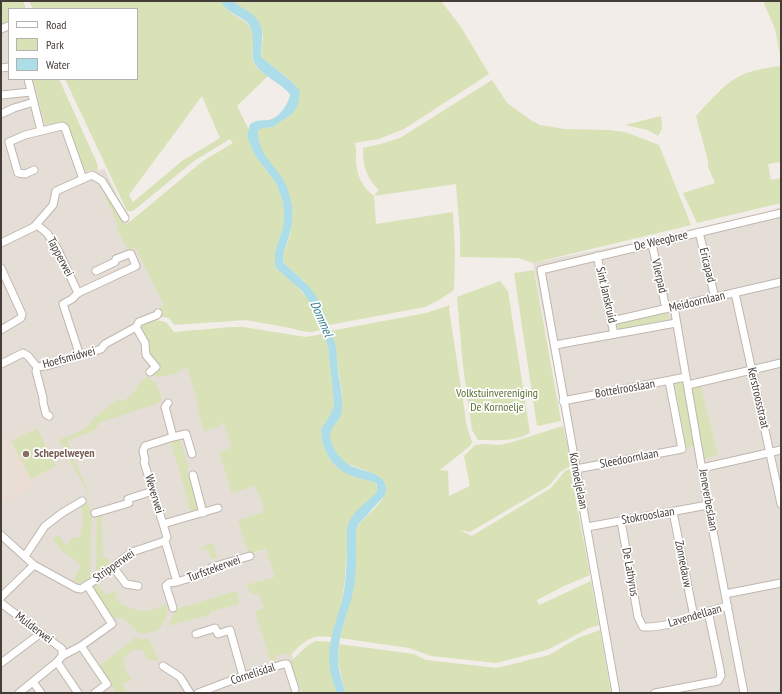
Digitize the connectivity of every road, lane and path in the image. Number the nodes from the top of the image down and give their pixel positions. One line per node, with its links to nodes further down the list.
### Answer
1 (8, 26): 2 (street)
2 (1, 29)
3 (28, 80): 4 (street)
4 (31, 92): 5 (street); 6 (street)
5 (1, 95)
6 (34, 102): 7 (street); 8 (street)
7 (1, 114)
8 (41, 131): 9 (street); 10 (street)
9 (34, 170)
10 (83, 179): 12 (street); 13 (street)
11 (781, 213): 14 (street, De Weegbree)
12 (125, 218)
13 (37, 225): 15 (street); 22 (street, Tapperwei)
14 (699, 232): 16 (street, De Weegbree); 24 (street, Ericapad)
15 (2, 241)
16 (652, 244): 17 (street, De Weegbree); 25 (street, Vlierpad)
17 (597, 256): 19 (street, De Weegbree); 27 (street, Sint Janskruid)
18 (1, 268): 30 (street)
19 (541, 270): 32 (street, Kornoeljelaan)
20 (96, 272): 22 (street)
21 (781, 282): 23 (street, Meidoornlaan)
22 (78, 293): 33 (street)
23 (735, 293): 24 (street, Meidoornlaan); 37 (street, Kerstroosstraat)
24 (715, 298): 25 (street, Meidoornlaan)
25 (670, 308): 27 (street, Meidoornlaan); 28 (street, Jeneverbeslaan)
26 (158, 312): 29 (street, Hoefsmidwei)
27 (612, 321): 31 (street, Sint Janskruid)
28 (676, 323): 31 (street, Meidoornlaan); 39 (street, Jeneverbeslaan)
29 (136, 326): 33 (street, Hoefsmidwei); 38 (street)
30 (1, 330)
31 (614, 334): 32 (street, Meidoornlaan)
32 (555, 345): 41 (street, Kornoeljelaan)
33 (80, 356): 36 (street, Hoefsmidwei)
34 (781, 363): 37 (street, Bottelrooslaan)
35 (1, 364): 36 (street, Hoefsmidwei)
36 (37, 367): 43 (street)
37 (751, 370): 39 (street, Bottelrooslaan); 46 (street, Kerstroosstraat)
38 (150, 372)
39 (687, 381): 40 (street, Bottelrooslaan); 48 (street, Jeneverbeslaan)
40 (668, 382): 41 (street, Bottelrooslaan); 49 (street, Sleedoornlaan)
41 (563, 401): 49 (street, Kornoeljelaan)
42 (168, 403): 44 (street)
43 (49, 416)
44 (173, 437): 47 (street); 51 (street, Weverwei)
45 (781, 450): 46 (street)
46 (771, 453): 48 (street); 53 (street, Kerstroosstraat)
47 (192, 454)
48 (702, 468): 54 (street, Jeneverbeslaan)
49 (576, 469): 61 (street, Kornoeljelaan)
50 (193, 475): 58 (street)
51 (153, 491): 57 (street); 60 (street, Weverwei)
52 (82, 502): 64 (street)
53 (781, 504)
54 (708, 505): 56 (street, Stokrooslaan); 72 (street, Jeneverbeslaan)
55 (218, 508): 58 (street)
56 (673, 512): 59 (street, Stokrooslaan); 78 (street, Zonnedauw)
57 (95, 513)
58 (203, 513): 60 (street)
59 (621, 521): 61 (street, Stokrooslaan); 79 (street, De Lathyrus)
60 (163, 524): 63 (street, Weverwei)
61 (587, 527): 96 (street, Kornoeljelaan)
62 (1, 535): 64 (street)
63 (165, 541): 67 (street, Stripperwei); 68 (street, Weverwei)
64 (25, 556): 66 (street)
65 (250, 556): 68 (street, Turfstekerwei)
66 (34, 565): 70 (street); 73 (street)
67 (113, 567): 70 (street, Stripperwei); 71 (street)
68 (177, 582): 76 (street)
69 (781, 583): 72 (street)
70 (86, 585): 82 (street)
71 (138, 586)
72 (725, 594): 75 (street, Jeneverbeslaan)
73 (1, 597)
74 (1, 603): 80 (street, Mulderwei)
75 (728, 606): 77 (street, Lavendellaan); 98 (street, Jeneverbeslaan)
76 (173, 608)
77 (708, 611): 78 (street, Lavendellaan); 97 (street)
78 (694, 616): 79 (street, Lavendellaan)
79 (640, 624)
80 (41, 633): 83 (street, Mulderwei); 85 (street)
81 (196, 634): 87 (street)
82 (81, 646): 83 (street); 93 (street)
83 (62, 656): 84 (street)
84 (57, 662): 88 (street); 92 (street)
85 (1, 663)
86 (163, 666): 94 (street)
87 (243, 676): 89 (street, Cornelisdal); 95 (street, Cornelisdal)
88 (33, 682): 90 (street); 91 (street)
89 (295, 689)
90 (19, 693)
91 (41, 693)
92 (78, 693)
93 (95, 693)
94 (190, 693)
95 (198, 693)
96 (616, 693)
97 (655, 693)
98 (744, 693)

